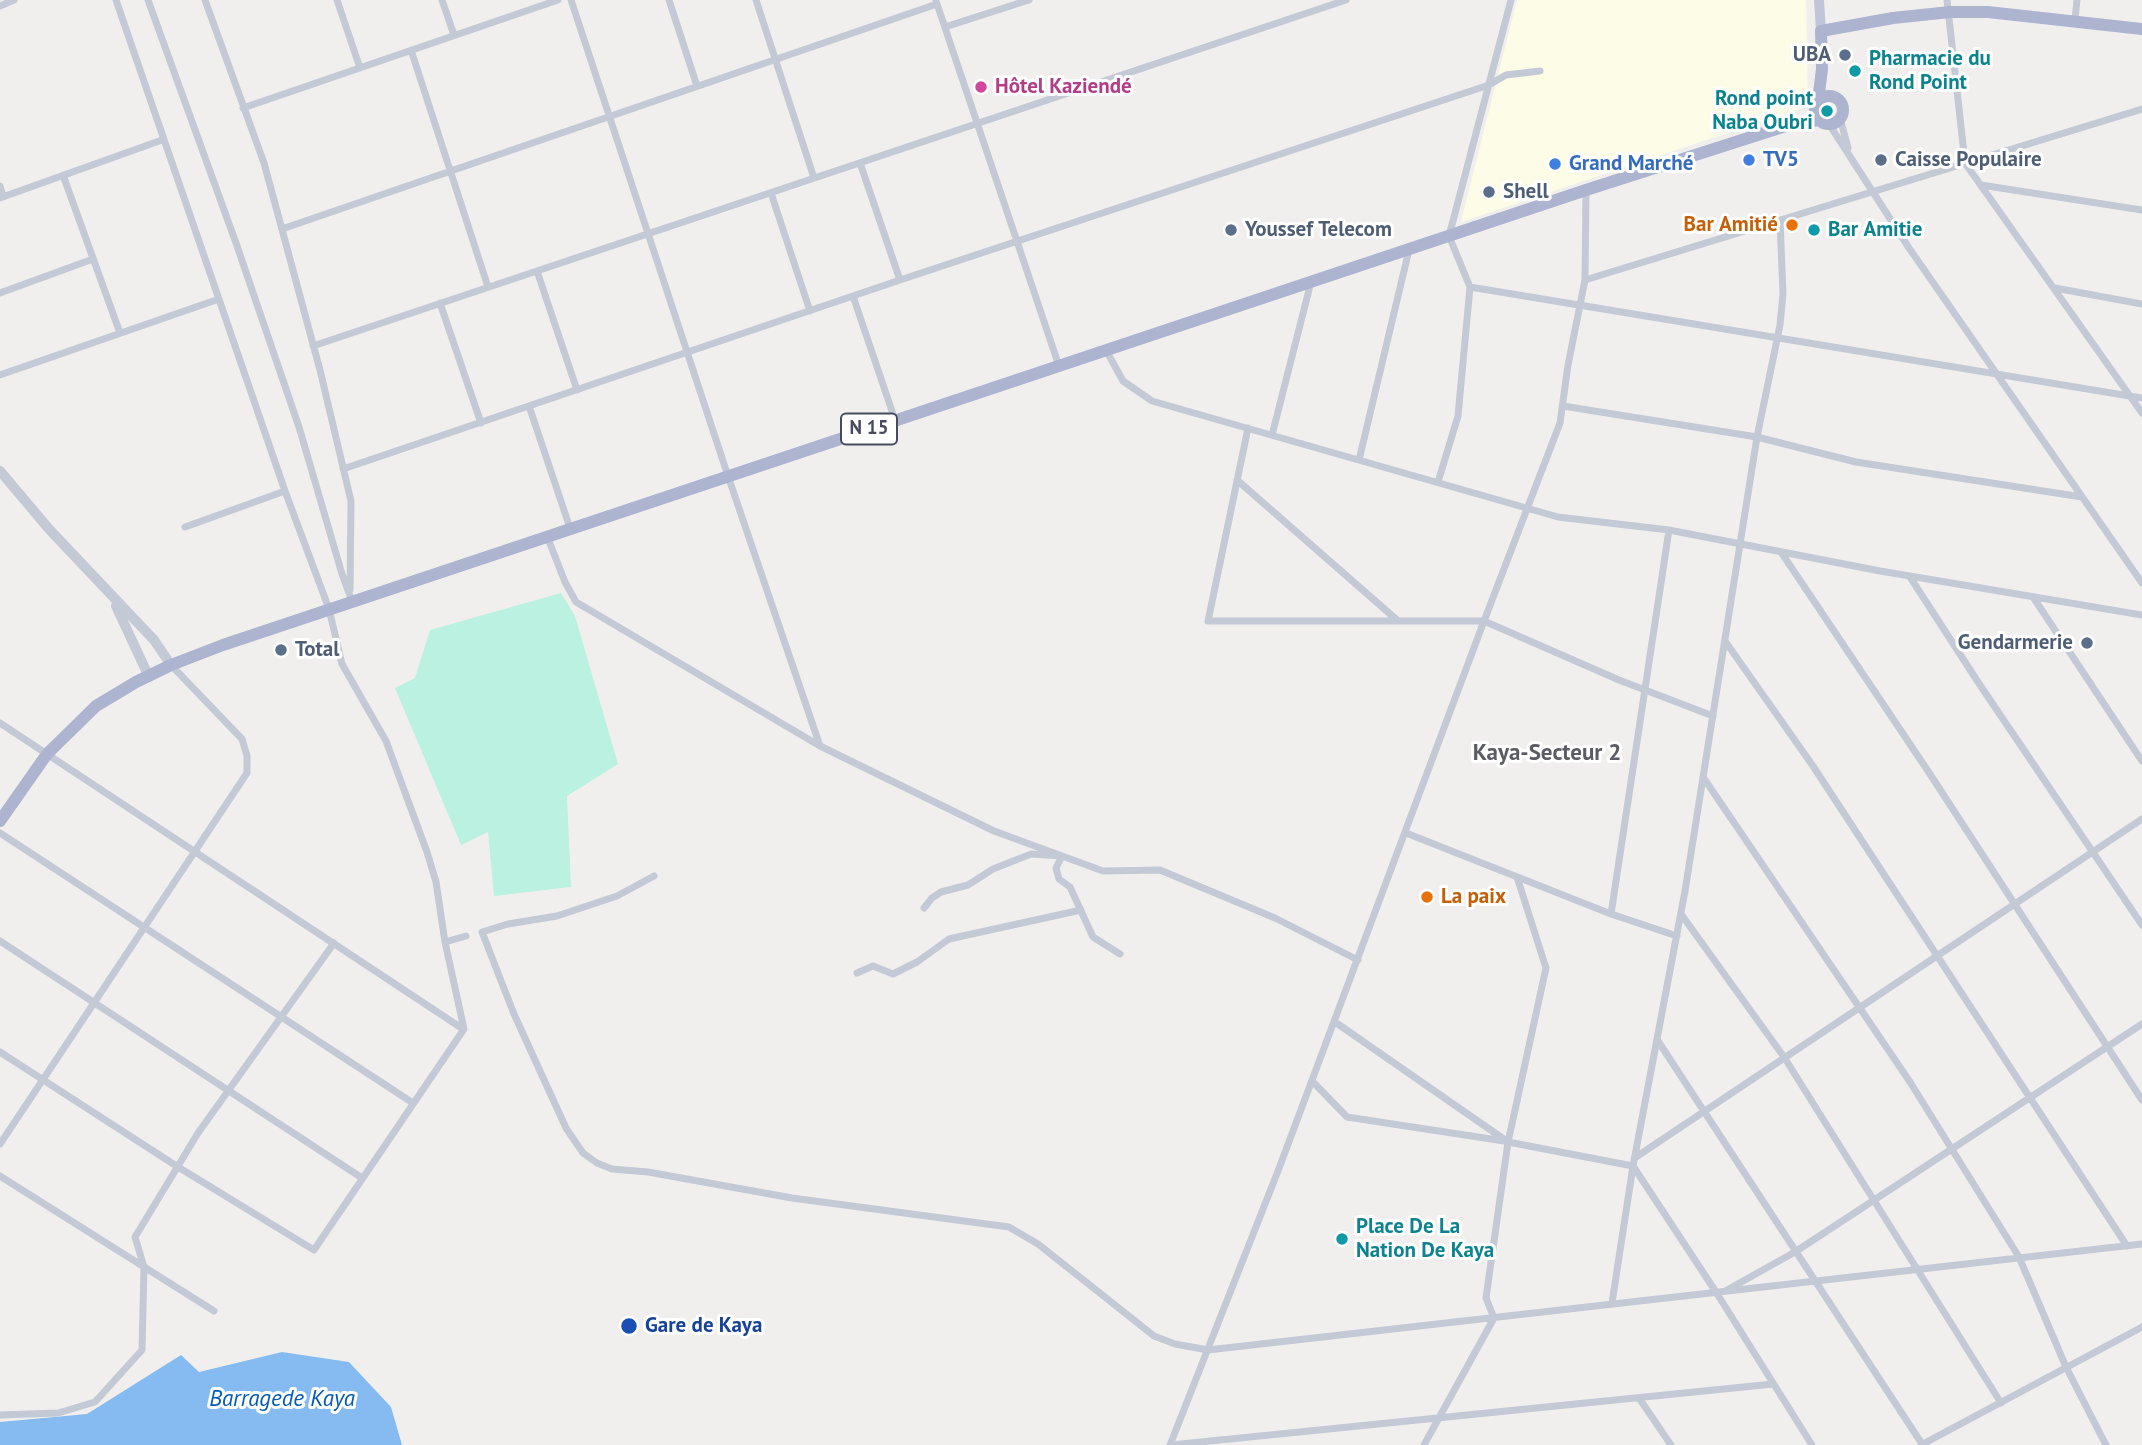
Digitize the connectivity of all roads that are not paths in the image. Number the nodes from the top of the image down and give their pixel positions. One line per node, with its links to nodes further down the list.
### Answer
1 (14, 0): 17 (street)
2 (116, 0): 39 (street)
3 (148, 0): 113 (street)
4 (205, 0): 32 (street)
5 (337, 0): 26 (street)
6 (442, 0): 23 (street)
7 (558, 0): 23 (street)
8 (571, 0): 37 (street)
9 (669, 0): 30 (street)
10 (756, 0): 25 (street)
11 (1029, 0): 20 (street)
12 (1346, 0): 38 (street)
13 (1511, 0): 29 (street)
14 (1819, 0): 22 (main road)
15 (2077, 0): 19 (street)
16 (936, 2): 20 (street); 25 (street)
17 (0, 6)
18 (1948, 6): 19 (main road); 22 (main road); 42 (street)
19 (2075, 20): 21 (main road)
20 (945, 27): 38 (street)
21 (2142, 29)
22 (1821, 31): 27 (main road)
23 (454, 36): 24 (street)
24 (411, 50): 26 (street); 43 (street)
25 (775, 59): 30 (street); 45 (street)
26 (360, 68): 32 (street)
27 (1822, 69): 31 (main road); 35 (main road)
28 (1540, 71): 29 (street)
29 (1489, 85): 56 (street); 57 (street)
30 (698, 86): 37 (street)
31 (1833, 96): 35 (main road, N 15); 35 (main road)
32 (243, 108): 54 (street)
33 (2142, 109): 34 (street)
34 (2129, 113): 36 (street); 42 (street)
35 (1824, 114): 40 (street); 40 (street); 48 (main road, N 15)
36 (2142, 115)
37 (609, 117): 43 (street); 55 (street)
38 (977, 124): 41 (street); 57 (street)
39 (162, 140): 44 (street); 69 (street)
40 (1850, 156): 50 (street)
41 (860, 163): 45 (street); 62 (street)
42 (1965, 163): 46 (street); 50 (street)
43 (450, 171): 54 (street); 64 (street)
44 (63, 175): 51 (street); 59 (street)
45 (814, 178): 49 (street)
46 (1981, 185): 52 (street); 66 (street)
47 (0, 186): 51 (street)
48 (1586, 190): 56 (main road, N 15); 61 (street)
49 (771, 192): 55 (street); 73 (street)
50 (1871, 192): 53 (street); 80 (street)
51 (2, 197)
52 (2142, 210)
53 (1780, 219): 61 (street); 75 (street)
54 (282, 229): 76 (street)
55 (648, 234): 60 (street); 78 (street)
56 (1449, 236): 58 (main road, N 15); 65 (street)
57 (1017, 243): 62 (street); 79 (street)
58 (1409, 250): 63 (main road, N 15); 93 (street)
59 (93, 259): 67 (street); 74 (street)
60 (537, 271): 64 (street); 82 (street)
61 (1585, 279): 72 (street)
62 (900, 280): 68 (street)
63 (1311, 282): 77 (main road, N 15); 91 (street)
64 (488, 287): 70 (street)
65 (1470, 287): 72 (street); 98 (street)
66 (2055, 288): 71 (street); 83 (street)
67 (0, 293)
68 (853, 296): 73 (street); 88 (street)
69 (219, 299): 74 (street); 100 (street)
70 (440, 303): 76 (street); 89 (street)
71 (2142, 304)
72 (1581, 305): 75 (street); 86 (street)
73 (810, 311): 78 (street)
74 (120, 333): 81 (street)
75 (1778, 337): 80 (street); 92 (street)
76 (313, 346): 94 (street)
77 (1106, 350): 79 (main road, N 15); 90 (street)
78 (687, 352): 82 (street); 96 (street)
79 (1059, 366): 88 (main road, N 15)
80 (1996, 374): 83 (street); 101 (street)
81 (0, 375)
82 (577, 390): 85 (street)
83 (2130, 396): 84 (street); 87 (street)
84 (2142, 398)
85 (529, 406): 89 (street); 104 (street)
86 (1563, 406): 92 (street); 102 (street)
87 (2142, 413)
88 (895, 420): 96 (main road, N 15)
89 (481, 423): 94 (street)
90 (1248, 428): 91 (street); 97 (street)
91 (1272, 435): 93 (street)
92 (1758, 437): 101 (street); 107 (street)
93 (1359, 460): 98 (street)
94 (344, 469): 113 (street)
95 (3, 475): 99 (street); 112 (street)
96 (728, 476): 104 (main road, N 15); 124 (street)
97 (1237, 480): 116 (street); 116 (street)
98 (1437, 482): 102 (street)
99 (0, 488)
100 (285, 491): 103 (street); 114 (street)
101 (2082, 497): 110 (street)
102 (1527, 508): 105 (street); 117 (street)
103 (185, 527)
104 (570, 528): 106 (main road, N 15)
105 (1669, 530): 107 (street); 121 (street)
106 (547, 536): 113 (main road, N 15); 124 (street)
107 (1740, 544): 108 (street); 118 (street)
108 (1781, 552): 109 (street); 137 (street)
109 (1910, 576): 111 (street); 133 (street)
110 (2142, 583)
111 (2033, 597): 115 (street); 126 (street)
112 (113, 599): 119 (street); 120 (street)
113 (351, 600): 114 (main road, N 15)
114 (329, 609): 119 (main road, N 15); 147 (street)
115 (2142, 615)
116 (1398, 621): 117 (street)
117 (1484, 621): 121 (street); 131 (street)
118 (1724, 640): 122 (street); 150 (street)
119 (171, 665): 120 (main road, N 15); 132 (street)
120 (149, 677): 125 (main road, N 15)
121 (1645, 690): 122 (street); 141 (street)
122 (1713, 716): 127 (street)
123 (0, 723): 125 (street)
124 (820, 746): 134 (street)
125 (47, 754): 129 (main road, N 15); 132 (street)
126 (2142, 761)
127 (1703, 777): 140 (street); 154 (street)
128 (2142, 820): 133 (street)
129 (0, 821)
130 (0, 833): 143 (street)
131 (1406, 833): 136 (street); 151 (street)
132 (196, 851): 143 (street); 148 (street)
133 (2093, 852): 137 (street); 142 (street)
134 (1062, 856): 138 (street); 139 (street); 151 (street)
135 (654, 876): 190 (street)
136 (1517, 877): 141 (street); 170 (street)
137 (2014, 904): 150 (street); 160 (street)
138 (924, 908)
139 (1081, 910): 149 (street); 152 (street)
140 (1681, 914): 145 (street); 162 (street)
141 (1611, 915): 145 (street)
142 (2142, 925)
143 (145, 928): 153 (street); 155 (street)
144 (466, 936): 147 (street)
145 (1676, 936): 159 (street)
146 (0, 941): 153 (street)
147 (445, 942): 158 (street)
148 (334, 943): 155 (street); 158 (street)
149 (1120, 954)
150 (1936, 956): 154 (street); 166 (street)
151 (1358, 960): 156 (street)
152 (857, 973)
153 (94, 1003): 163 (street); 165 (street)
154 (1860, 1007): 162 (street); 172 (street)
155 (281, 1017): 165 (street); 168 (street)
156 (1335, 1022): 170 (street); 190 (street)
157 (2142, 1024): 160 (street)
158 (464, 1029): 168 (street)
159 (1657, 1040): 169 (street); 173 (street)
160 (2108, 1047): 166 (street); 167 (street)
161 (0, 1052): 163 (street)
162 (1784, 1057): 169 (street); 177 (street)
163 (43, 1080): 171 (street); 174 (street)
164 (1315, 1084): 170 (street)
165 (229, 1090): 174 (street); 176 (street)
166 (2031, 1099): 172 (street); 179 (street)
167 (2142, 1100)
168 (413, 1103): 176 (street)
169 (1704, 1112): 173 (street); 180 (street)
170 (1508, 1142): 173 (street); 188 (street)
171 (0, 1144)
172 (1953, 1150): 177 (street); 181 (street)
173 (1635, 1161): 185 (street); 186 (street)
174 (178, 1167): 176 (street); 182 (street)
175 (0, 1176): 182 (street)
176 (362, 1178)
177 (1875, 1199): 180 (street); 183 (street)
178 (2142, 1244): 179 (street)
179 (2127, 1246): 181 (street)
180 (1794, 1252): 184 (street); 185 (street)
181 (2019, 1257): 183 (street); 191 (street)
182 (144, 1267): 187 (street); 195 (street)
183 (1917, 1270): 184 (street); 194 (street)
184 (1815, 1281): 185 (street); 201 (street)
185 (1720, 1292): 186 (street); 192 (street)
186 (1612, 1303): 188 (street)
187 (214, 1311)
188 (1494, 1318): 190 (street); 196 (street)
189 (2142, 1327): 191 (street)
190 (1208, 1350): 197 (street)
191 (2066, 1367): 194 (street); 202 (street)
192 (1773, 1384): 193 (street); 200 (street)
193 (1639, 1398): 196 (street); 199 (street)
194 (2001, 1403): 201 (street)
195 (0, 1415)
196 (1441, 1418): 197 (street); 198 (street)
197 (1170, 1445)
198 (1424, 1445)
199 (1671, 1445)
200 (1812, 1445)
201 (1922, 1445)
202 (2106, 1445)

